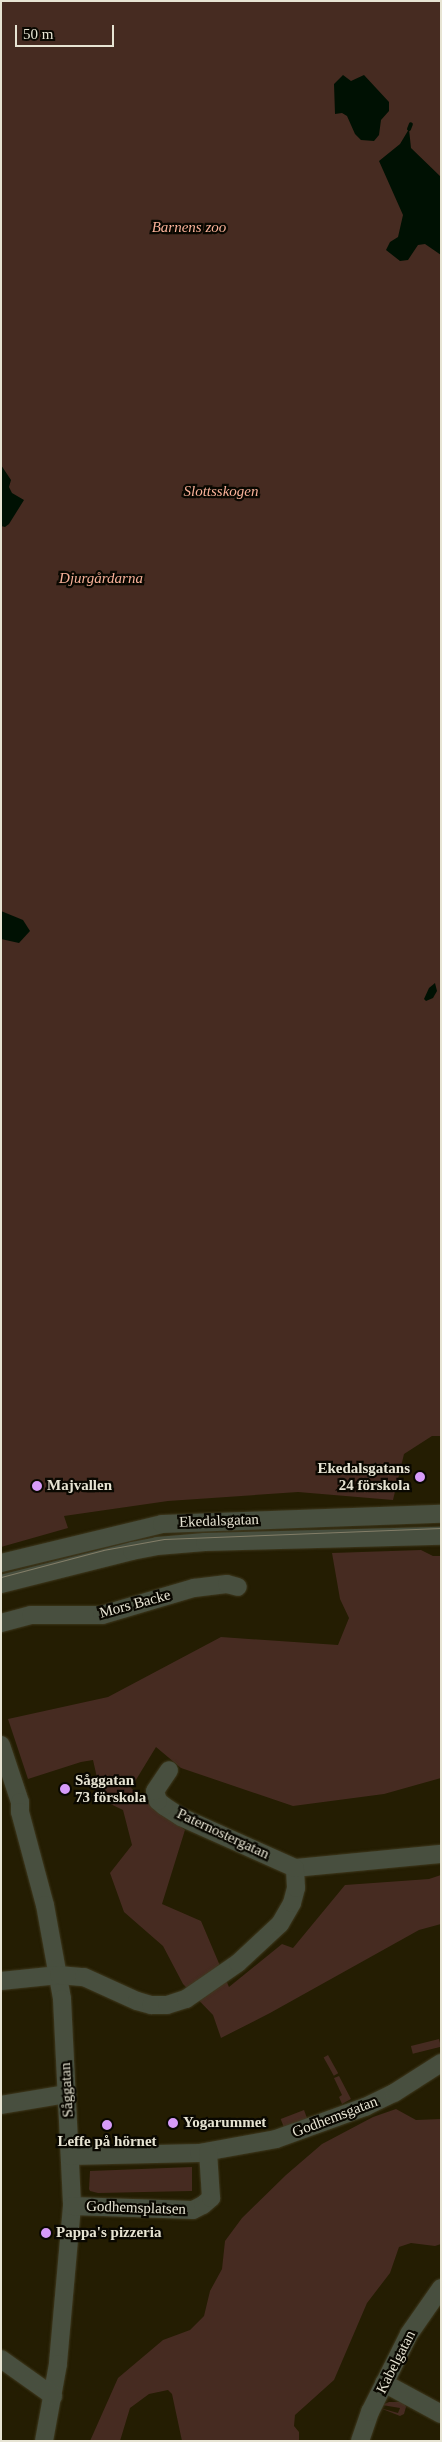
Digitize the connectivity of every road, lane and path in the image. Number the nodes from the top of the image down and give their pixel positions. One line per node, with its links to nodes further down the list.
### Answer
1 (441, 1514): 3 (street, Ekedalsgatan)
2 (441, 1536): 4 (street, Ekedalsgatan)
3 (1, 1563)
4 (1, 1584)
5 (238, 1588): 6 (street, Mors Backe)
6 (1, 1623)
7 (1, 1745): 11 (street, Såggatan)
8 (169, 1770): 10 (street, Paternostergatan)
9 (441, 1854): 10 (street, Paternostergatan)
10 (295, 1868): 11 (street)
11 (59, 1975): 12 (street); 14 (street, Såggatan)
12 (1, 1981)
13 (441, 2063): 16 (street, Godhemsgatan)
14 (67, 2094): 15 (street); 17 (street, Såggatan)
15 (1, 2105)
16 (208, 2152): 17 (street, Godhemsgatan); 18 (street, Godhemsplatsen)
17 (70, 2156): 18 (street, Såggatan)
18 (72, 2206): 22 (street, Såggatan)
19 (441, 2288): 21 (street, Kabelgatan)
20 (1, 2359): 22 (street)
21 (384, 2383): 23 (street); 25 (street, Kabelgatan)
22 (53, 2396): 24 (street, Såggatan)
23 (441, 2414)
24 (44, 2441)
25 (360, 2441)

